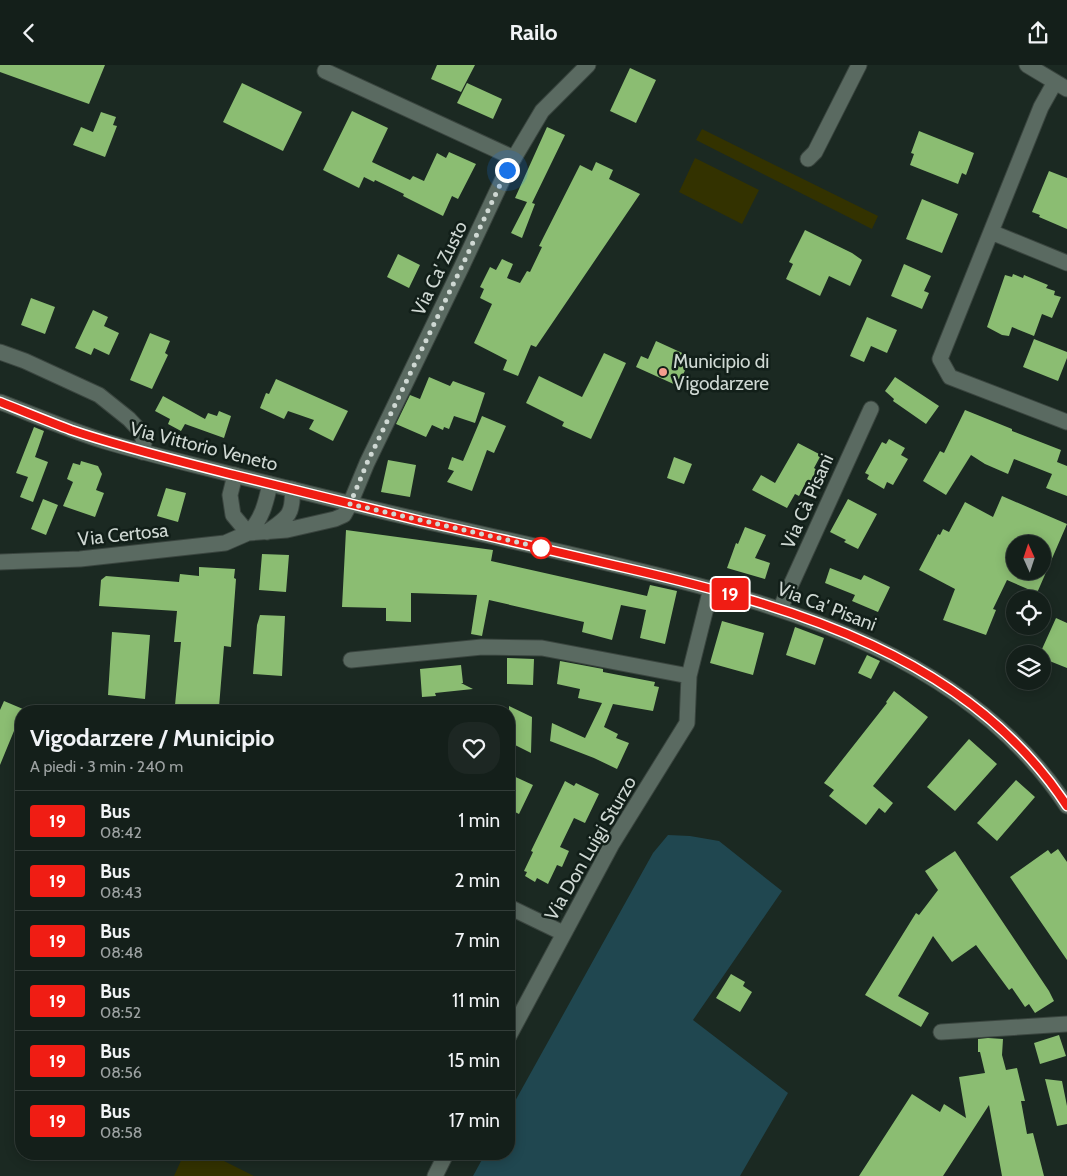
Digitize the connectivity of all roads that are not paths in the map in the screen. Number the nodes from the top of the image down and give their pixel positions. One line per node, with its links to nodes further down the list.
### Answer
1 (588, 65): 6 (street, Via Ca' Zusto)
2 (859, 65): 7 (street)
3 (1028, 65): 5 (street)
4 (325, 71): 6 (street)
5 (1061, 85): 8 (street)
6 (514, 158): 18 (street, Via Ca' Zusto)
7 (808, 159)
8 (991, 232): 9 (street); 13 (street)
9 (1067, 263)
10 (0, 352): 14 (street)
11 (0, 402): 14 (street, Via Vittorio Veneto)
12 (871, 409): 24 (street, Via Cà Pisani)
13 (1067, 422)
14 (142, 452): 15 (street, Via Vittorio Veneto)
15 (234, 475): 16 (street, Via Vittorio Veneto); 21 (street)
16 (270, 484): 17 (street, Via Vittorio Veneto); 21 (street)
17 (292, 489): 18 (street, Via Vittorio Veneto); 20 (street)
18 (350, 504): 19 (street, Via Vittorio Veneto); 20 (street, Via Certosa)
19 (402, 516): 23 (street, Via Ca' Pisani)
20 (267, 532): 21 (street, Via Certosa)
21 (248, 533): 22 (street, Via Certosa)
22 (0, 562)
23 (711, 588): 24 (street, Via Ca' Pisani); 26 (street, Via Don Luigi Sturzo)
24 (780, 609): 27 (street, Via Ca' Pisani)
25 (351, 660): 26 (street)
26 (689, 676): 29 (street, Via Don Luigi Sturzo)
27 (1065, 800)
28 (515, 910): 29 (street)
29 (563, 933): 31 (street, Via Don Luigi Sturzo)
30 (1067, 1024): 32 (street)
31 (515, 1025)
32 (941, 1032)
33 (443, 1160): 34 (street)
34 (435, 1176)

